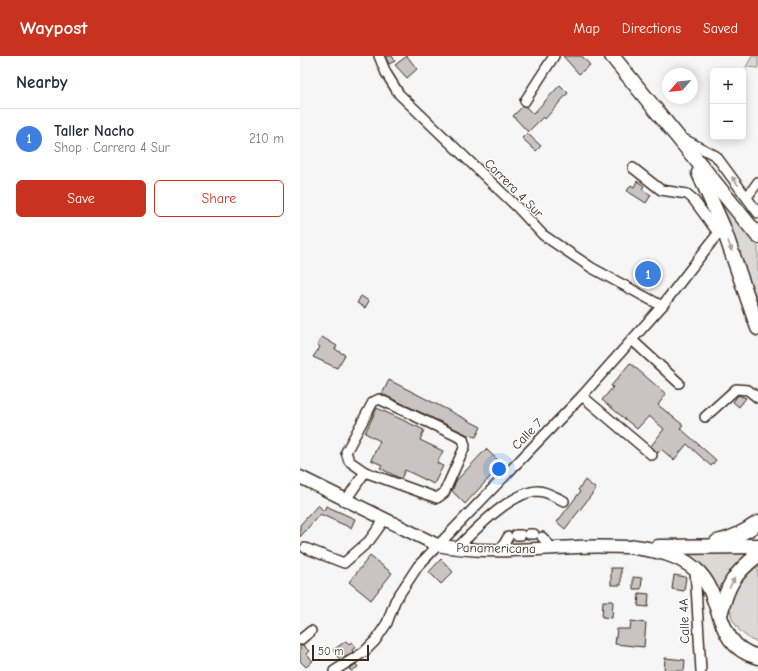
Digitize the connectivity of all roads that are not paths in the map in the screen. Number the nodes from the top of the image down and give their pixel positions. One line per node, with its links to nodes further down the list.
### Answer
1 (379, 56): 12 (street, Carrera 4 Sur)
2 (554, 56): 4 (street)
3 (612, 56): 5 (highway)
4 (525, 101)
5 (680, 139): 8 (street, one-way to 5); 10 (highway); 11 (highway)
6 (633, 168): 10 (street)
7 (758, 182): 8 (street)
8 (747, 197): 9 (street)
9 (758, 213)
10 (721, 230): 12 (street, Calle 7); 13 (highway, one-way to 13)
11 (758, 236)
12 (662, 306): 15 (street, Calle 7)
13 (755, 316): 14 (highway)
14 (758, 328)
15 (632, 340): 16 (street); 17 (street, Calle 7)
16 (679, 383)
17 (582, 396): 20 (street); 27 (street, Calle 7)
18 (758, 398): 19 (street)
19 (705, 417)
20 (652, 455)
21 (365, 472): 21 (street); 23 (street)
22 (300, 477): 23 (main road, Panamericana)
23 (346, 500): 25 (main road, Panamericana)
24 (564, 501): 32 (street)
25 (385, 519): 27 (main road, Panamericana); 31 (street)
26 (758, 523): 28 (highway)
27 (437, 545): 32 (main road, Panamericana); 41 (street, Calle 7)
28 (689, 546): 29 (highway, Panamericana); 30 (highway, Panamericana)
29 (758, 546)
30 (635, 547): 33 (main road, Panamericana); 36 (highway, Panamericana)
31 (305, 548)
32 (456, 549): 34 (main road, Panamericana)
33 (553, 549): 34 (main road, Panamericana); 34 (street)
34 (500, 551)
35 (758, 556): 37 (highway, one-way to 35)
36 (695, 569): 37 (highway, Panamericana); 42 (street, Calle 4A)
37 (719, 619): 40 (highway, Panamericana)
38 (311, 631): 39 (street)
39 (300, 640)
40 (758, 657)
41 (334, 671)
42 (701, 671)

